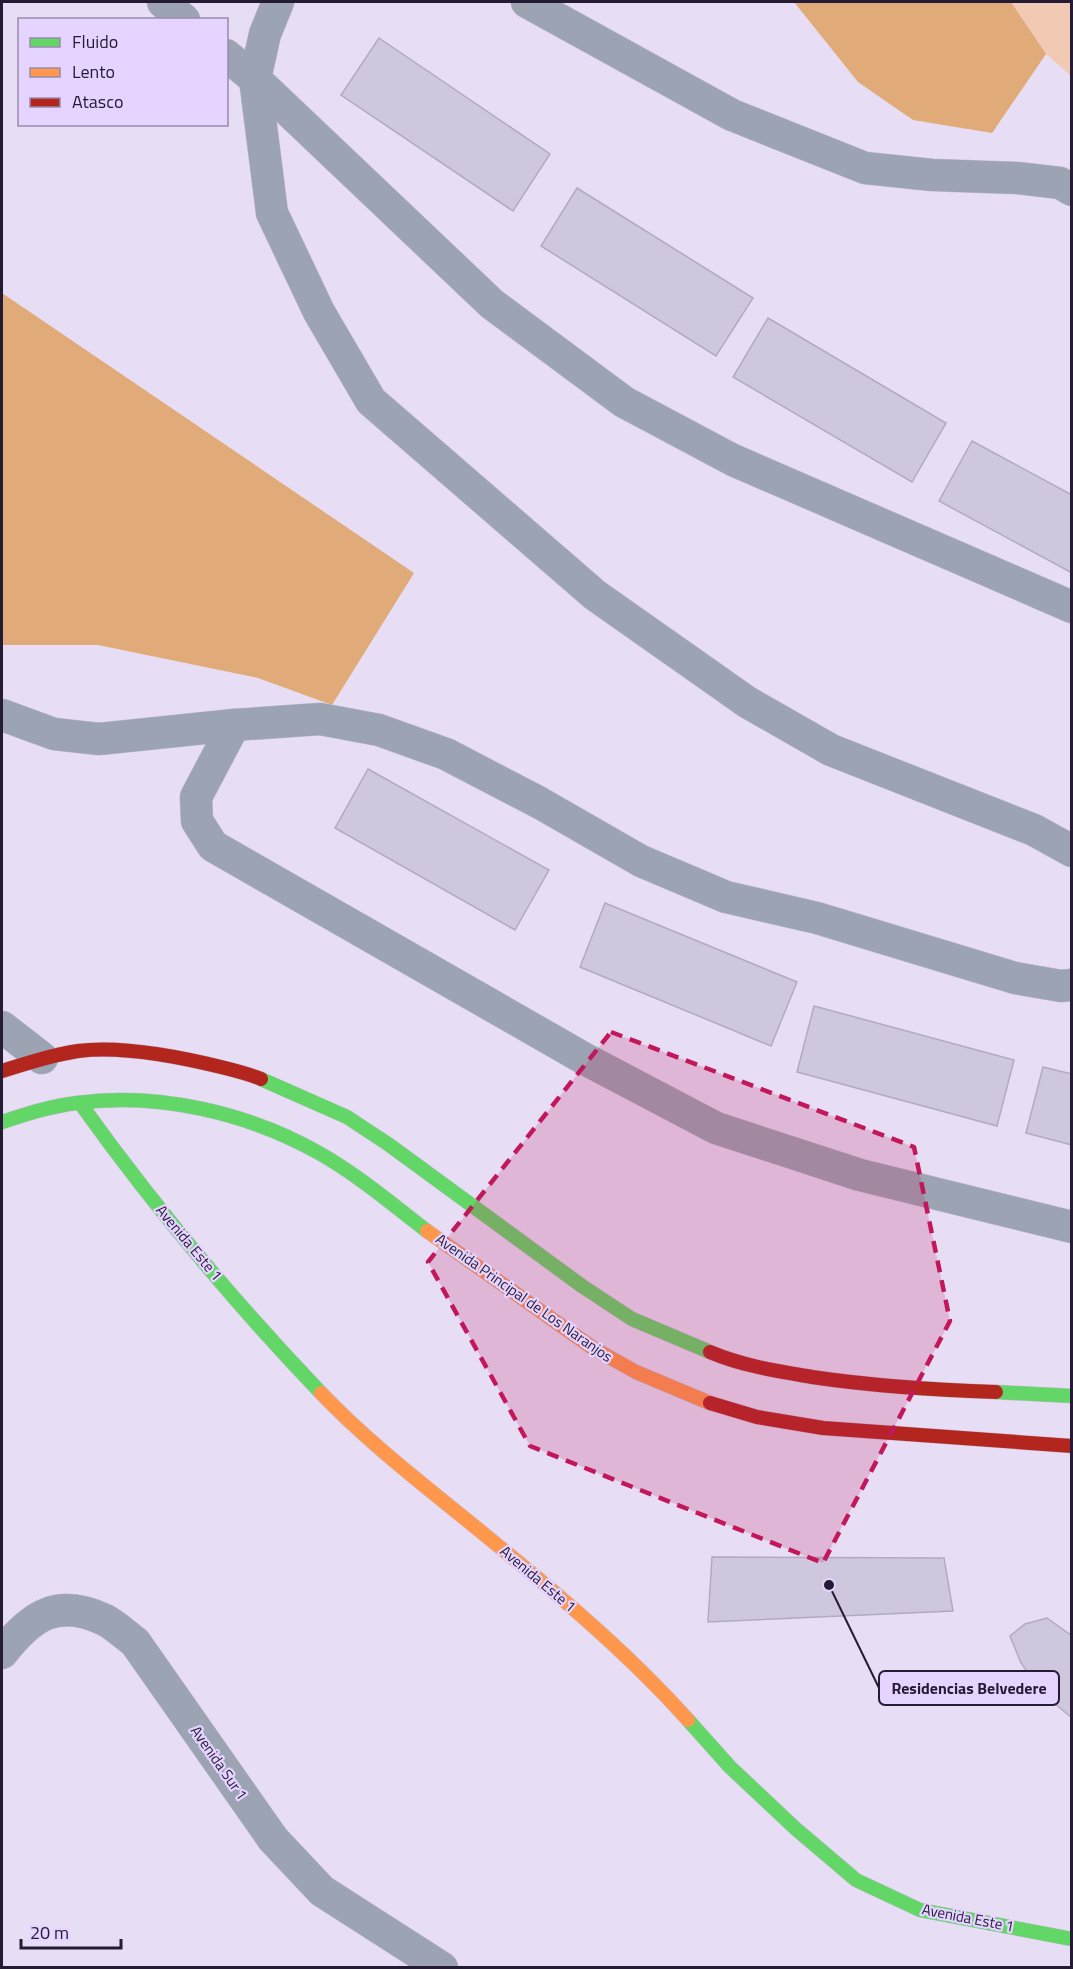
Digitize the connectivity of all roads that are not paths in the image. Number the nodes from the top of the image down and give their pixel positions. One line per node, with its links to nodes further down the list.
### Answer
1 (163, 2): 4 (street)
2 (278, 2): 6 (street)
3 (527, 2): 7 (street)
4 (182, 18)
5 (228, 57): 6 (street)
6 (255, 79): 8 (street); 11 (street)
7 (1071, 190)
8 (1071, 607)
9 (2, 715): 10 (street)
10 (234, 725): 12 (street); 18 (street)
11 (1071, 851)
12 (1071, 985)
13 (2, 1027): 14 (street)
14 (42, 1058): 15 (main road); 19 (main road)
15 (2, 1071)
16 (80, 1103): 17 (main road, Avenida Principal de Los Naranjos); 20 (main road, Avenida Principal de Los Naranjos); 22 (main road, Avenida Este 1)
17 (2, 1122)
18 (1071, 1227)
19 (1071, 1396)
20 (1071, 1446)
21 (2, 1653): 23 (street, Avenida Sur 1)
22 (1071, 1938)
23 (442, 1968)

